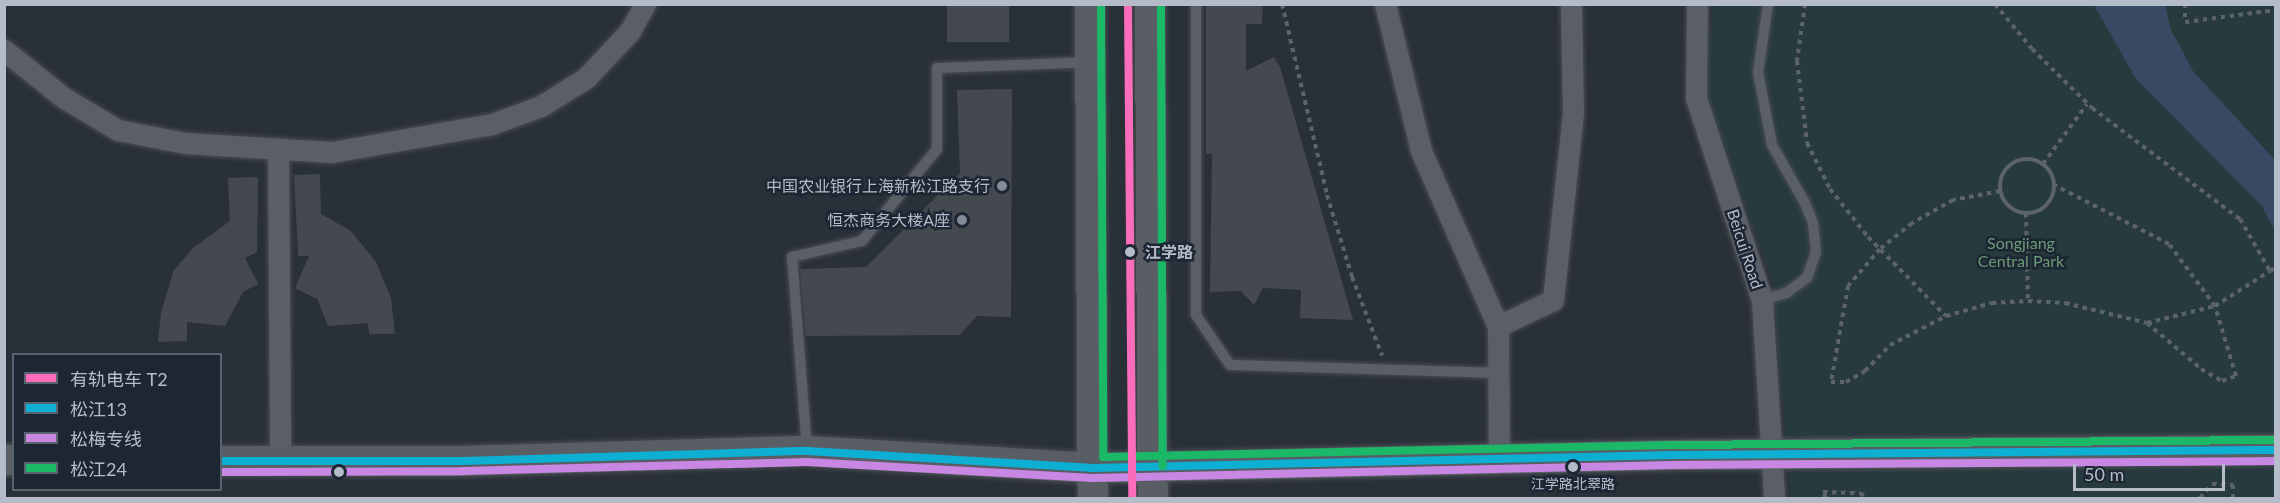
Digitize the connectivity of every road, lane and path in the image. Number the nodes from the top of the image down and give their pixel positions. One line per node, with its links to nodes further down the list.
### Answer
1 (645, 4): 17 (street)
2 (1090, 4): 15 (main road)
3 (1150, 4): 39 (main road)
4 (1196, 4): 31 (lane)
5 (1282, 4): 31 (path)
6 (1385, 4): 30 (street)
7 (1571, 4): 30 (street)
8 (1697, 4): 25 (street, Beicui Road)
9 (1768, 4): 25 (lane)
10 (1805, 4): 22 (path)
11 (1995, 4): 16 (path)
12 (2185, 4): 13 (path)
13 (2276, 10)
14 (4, 50): 17 (street)
15 (1090, 62): 34 (lane); 40 (main road)
16 (2087, 104): 18 (path); 24 (path)
17 (278, 149): 38 (street)
18 (2043, 164): 19 (path); 20 (path)
19 (2054, 185): 21 (path); 27 (path)
20 (2000, 191): 21 (path); 22 (path)
21 (2026, 213): 26 (path)
22 (1880, 249): 28 (path); 28 (path)
23 (2276, 267): 24 (path)
24 (2270, 271): 27 (path)
25 (1762, 300): 35 (street, Beicui Road)
26 (2028, 301): 28 (path); 29 (path)
27 (2215, 306): 29 (path); 29 (path)
28 (1946, 316)
29 (2147, 323)
30 (1498, 326): 32 (street)
31 (1387, 369): 32 (lane)
32 (1496, 373): 36 (street)
33 (2276, 450): 35 (main road)
34 (807, 451): 38 (main road); 40 (main road)
35 (1771, 453): 36 (main road); 43 (street, Beicui Road)
36 (1499, 458): 39 (main road)
37 (222, 461): 38 (main road)
38 (280, 461)
39 (1152, 465): 40 (main road); 42 (main road)
40 (1093, 468): 41 (main road)
41 (1093, 498)
42 (1153, 498)
43 (1774, 498)
44 (1826, 498): 45 (path)
45 (1866, 498)
46 (2200, 498): 47 (path)
47 (2233, 498)

